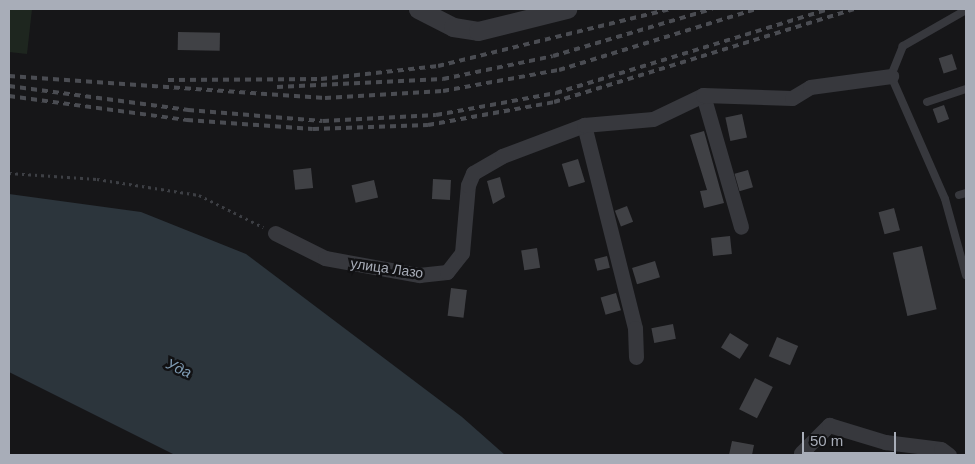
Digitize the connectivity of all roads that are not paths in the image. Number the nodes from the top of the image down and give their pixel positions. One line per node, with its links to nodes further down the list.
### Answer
1 (418, 9): 2 (street)
2 (567, 9)
3 (966, 10): 4 (lane)
4 (891, 76): 6 (street, улица Лазо); 11 (lane)
5 (966, 89): 7 (lane)
6 (703, 95): 8 (street, улица Лазо); 9 (street)
7 (927, 102)
8 (584, 125): 10 (street, улица Лазо); 12 (street)
9 (741, 227)
10 (275, 233)
11 (966, 275)
12 (636, 357)
13 (800, 453): 14 (street)
14 (950, 455)

